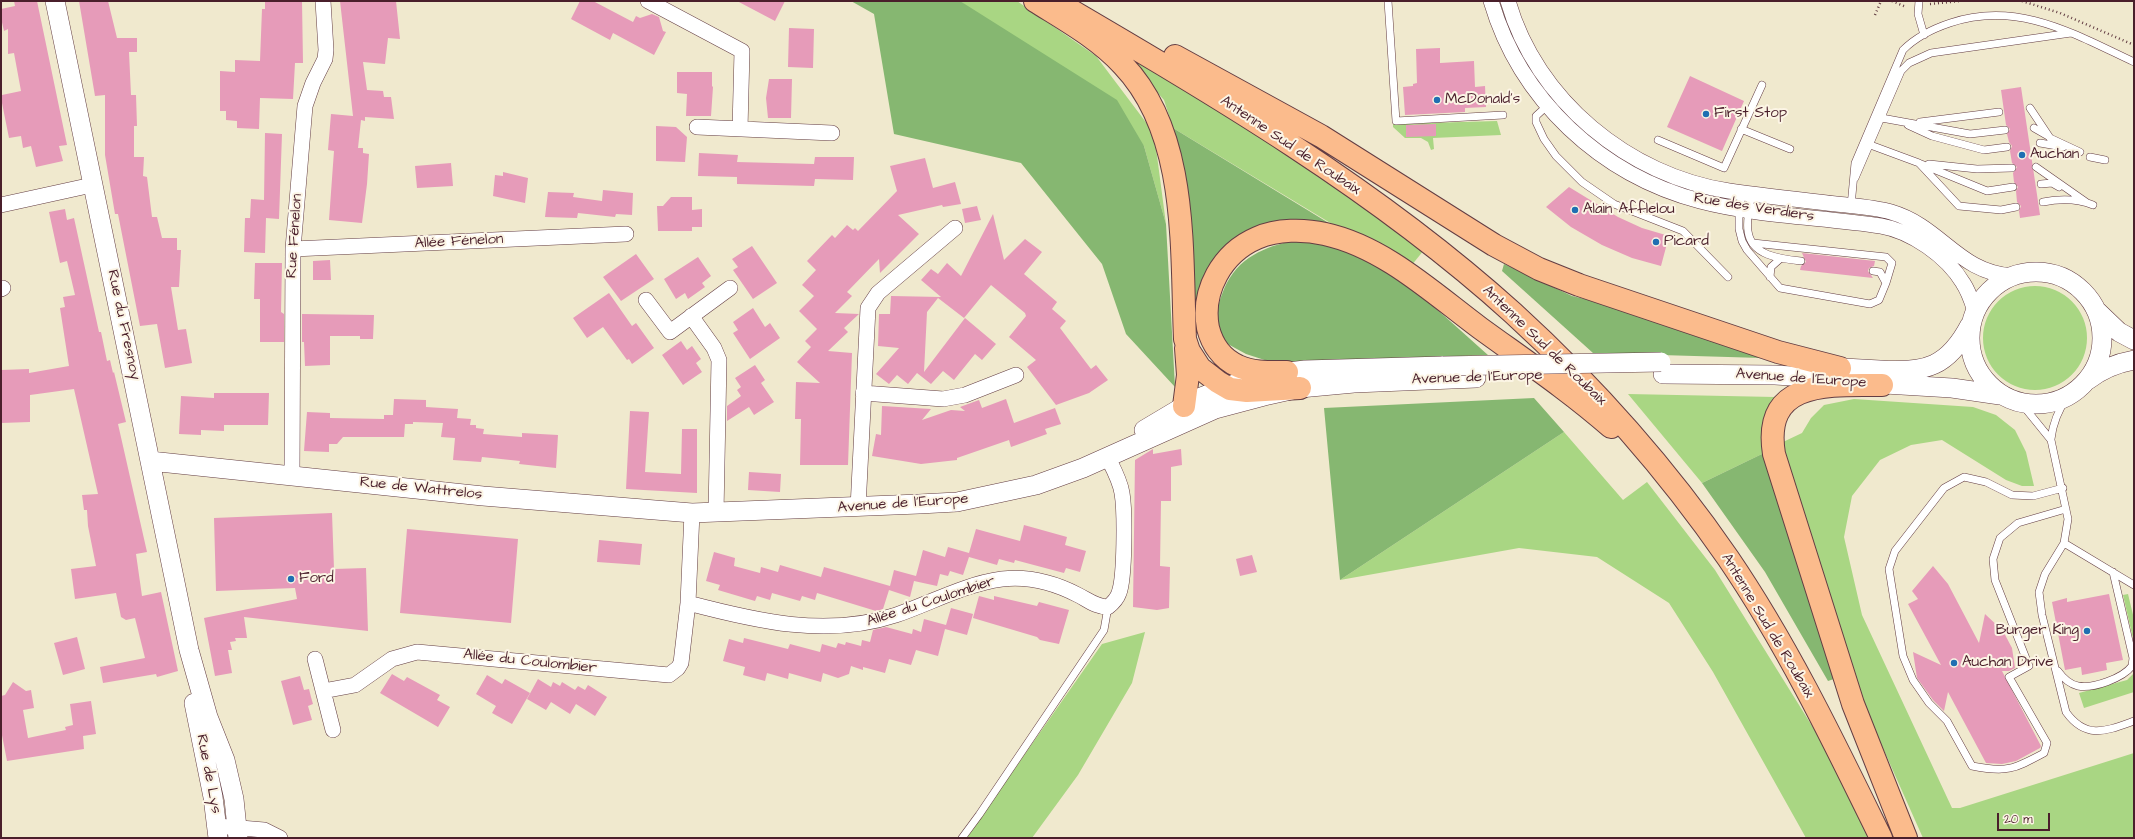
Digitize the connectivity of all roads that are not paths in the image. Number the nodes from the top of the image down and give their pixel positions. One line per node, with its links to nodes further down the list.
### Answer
1 (55, 1): 44 (street, Rue du Fresnoy)
2 (323, 1): 57 (street, Rue Fénelon)
3 (648, 1): 26 (street)
4 (1035, 1): 70 (highway)
5 (1055, 1): 93 (highway, Antenne Sud de Roubaix)
6 (1079, 1): 13 (highway, Antenne Sud de Roubaix)
7 (1388, 1): 20 (lane)
8 (1491, 1): 17 (street, Rue des Verdiers)
9 (1508, 1): 16 (street, Rue des Verdiers)
10 (1919, 1): 12 (lane)
11 (2072, 33): 12 (lane); 14 (lane); 21 (lane)
12 (1924, 35): 21 (lane)
13 (1144, 39): 74 (highway); 110 (highway, Antenne Sud de Roubaix)
14 (2134, 62)
15 (1762, 85): 27 (lane)
16 (1561, 95): 17 (lane); 46 (street, Rue des Verdiers)
17 (1547, 106): 52 (street, Rue des Verdiers); 62 (lane)
18 (2030, 108): 30 (lane)
19 (1999, 112): 23 (lane)
20 (1503, 115)
21 (1877, 117): 22 (lane); 33 (lane)
22 (1898, 121): 23 (lane); 34 (lane)
23 (1911, 123): 28 (lane)
24 (698, 127): 26 (street)
25 (2034, 128): 30 (lane)
26 (740, 129): 29 (street)
27 (1741, 130): 31 (lane); 36 (lane)
28 (2005, 130)
29 (832, 133)
30 (2050, 138): 35 (lane)
31 (1658, 140)
32 (2040, 143): 35 (lane)
33 (1866, 144): 40 (lane); 50 (lane)
34 (2007, 147)
35 (2069, 148): 37 (lane)
36 (1790, 149)
37 (2080, 152)
38 (2090, 157): 39 (lane)
39 (2105, 160)
40 (1919, 163): 42 (lane); 45 (lane); 51 (lane)
41 (2036, 167): 48 (lane)
42 (2012, 168)
43 (2041, 184): 48 (lane)
44 (92, 185): 49 (street); 86 (street, Rue du Fresnoy)
45 (2013, 188)
46 (1747, 193): 50 (street, Rue des Verdiers); 52 (lane)
47 (2043, 202): 48 (lane)
48 (2090, 204)
49 (1, 205)
50 (1851, 206): 53 (lane); 61 (street, Rue des Verdiers)
51 (2016, 207)
52 (1745, 209): 53 (street, Rue des Verdiers); 56 (lane); 63 (lane)
53 (1850, 221): 69 (street, Rue des Verdiers)
54 (955, 228): 80 (street)
55 (626, 234): 57 (street, Allée Fénelon)
56 (1752, 243): 58 (lane); 64 (lane)
57 (293, 249): 87 (street, Rue Fénelon)
58 (1780, 259): 59 (lane); 63 (lane)
59 (1801, 261)
60 (1873, 271): 64 (lane)
61 (2013, 276): 67 (street); 69 (street)
62 (1728, 277)
63 (1770, 277): 64 (lane)
64 (1886, 283)
65 (730, 288): 68 (street)
66 (646, 300): 68 (street)
67 (2095, 309): 71 (street); 77 (street)
68 (691, 316): 92 (street)
69 (1974, 316): 74 (street, Avenue de l'Europe); 82 (street)
70 (1185, 339): 79 (highway); 83 (highway)
71 (2134, 340)
72 (2134, 360): 77 (street)
73 (1662, 368): 74 (street, Avenue de l'Europe); 76 (street, Avenue de l'Europe); 76 (street, Avenue de l'Europe, bridge); 78 (street, Avenue de l'Europe)
74 (1840, 368)
75 (1016, 375): 80 (street)
76 (1294, 380): 79 (highway); 85 (street, Avenue de l'Europe); 93 (highway)
77 (2085, 382): 81 (street)
78 (1882, 384): 82 (street, Avenue de l'Europe); 111 (highway)
79 (1226, 387): 83 (street, Avenue de l'Europe)
80 (863, 393): 89 (street)
81 (2068, 396): 82 (street); 84 (lane)
82 (2009, 398): 84 (lane)
83 (1184, 406): 85 (street, Avenue de l'Europe)
84 (2051, 440): 88 (lane)
85 (1107, 456): 89 (street, Avenue de l'Europe); 98 (street)
86 (150, 461): 87 (street, Rue de Wattrelos); 102 (street, Rue du Fresnoy)
87 (292, 477): 91 (street, Rue de Wattrelos)
88 (2063, 488): 90 (lane); 90 (lane)
89 (858, 508): 92 (street, Avenue de l'Europe)
90 (2066, 509): 94 (lane)
91 (692, 513): 92 (street, Avenue de l'Europe); 97 (street, Allée du Coulombier)
92 (716, 513)
93 (1710, 533): 109 (highway, Antenne Sud de Roubaix)
94 (2064, 543): 95 (lane); 100 (lane)
95 (2113, 572): 96 (lane); 100 (lane)
96 (2134, 585)
97 (688, 603): 98 (street, Allée du Coulombier); 101 (street, Allée du Coulombier)
98 (1108, 607): 108 (lane)
99 (315, 659): 101 (street)
100 (2055, 668): 103 (lane)
101 (323, 691): 104 (street)
102 (201, 711): 105 (street, Rue de Lys); 106 (street, Rue de Lys)
103 (2134, 721)
104 (333, 730)
105 (217, 832): 106 (street)
106 (238, 833): 107 (street)
107 (280, 838)
108 (962, 838)
109 (1881, 838)
110 (1895, 838)
111 (1906, 838)

